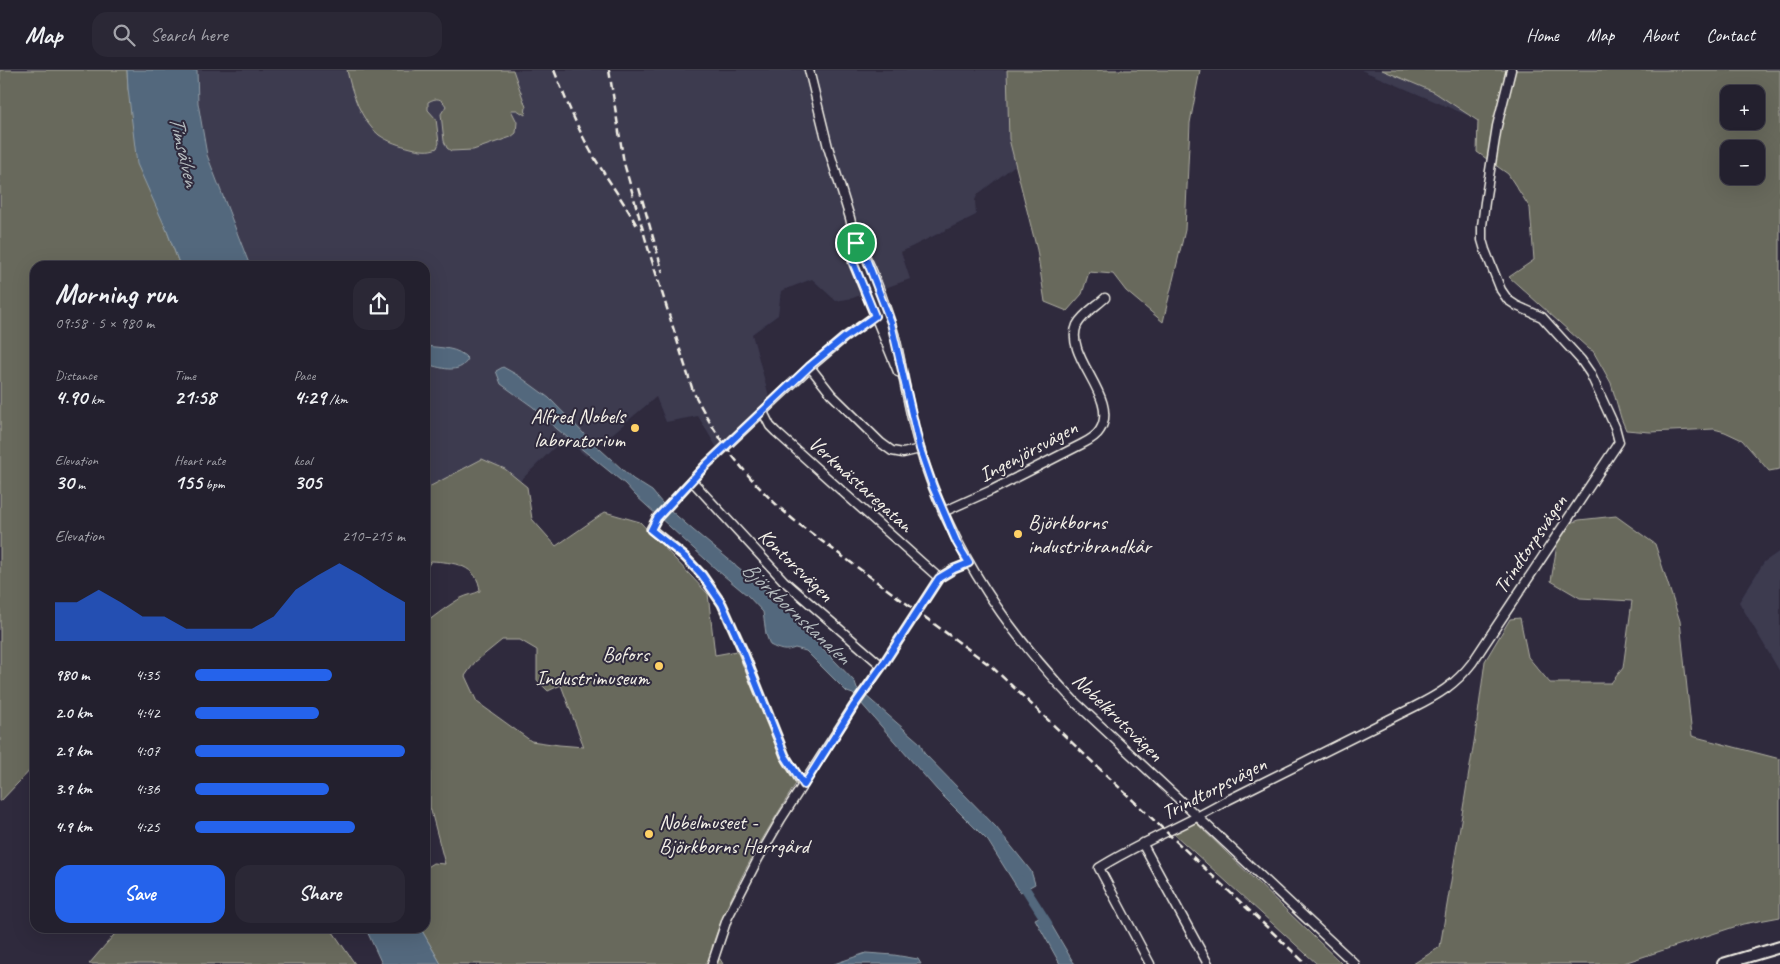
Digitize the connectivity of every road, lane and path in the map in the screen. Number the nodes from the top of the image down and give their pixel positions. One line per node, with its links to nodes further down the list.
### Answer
1 (809, 70): 3 (street)
2 (1511, 70): 17 (street, Trindtorpsvägen)
3 (856, 243): 4 (street); 4 (street)
4 (872, 290): 6 (street); 8 (street)
5 (1105, 298): 12 (street, Ingenjörsvägen)
6 (875, 316): 7 (street); 8 (street)
7 (810, 366): 9 (street); 10 (street)
8 (906, 391): 10 (street, Nobelkrutsvägen)
9 (763, 412): 11 (street); 14 (street, Verkmästaregatan)
10 (920, 449): 12 (street, Nobelkrutsvägen)
11 (692, 481): 15 (street, Kontorsvägen); 16 (street)
12 (943, 512): 13 (street, Nobelkrutsvägen)
13 (969, 563): 14 (street); 17 (street, Nobelkrutsvägen)
14 (939, 578): 15 (street)
15 (882, 666): 16 (street)
16 (804, 785): 20 (street)
17 (1198, 818): 18 (street, Trindtorpsvägen); 23 (street, Nobelkrutsvägen)
18 (1142, 843): 21 (street, Trindtorpsvägen); 22 (street)
19 (1780, 947): 24 (street)
20 (712, 964)
21 (1150, 964)
22 (1208, 964)
23 (1355, 964)
24 (1723, 964)

